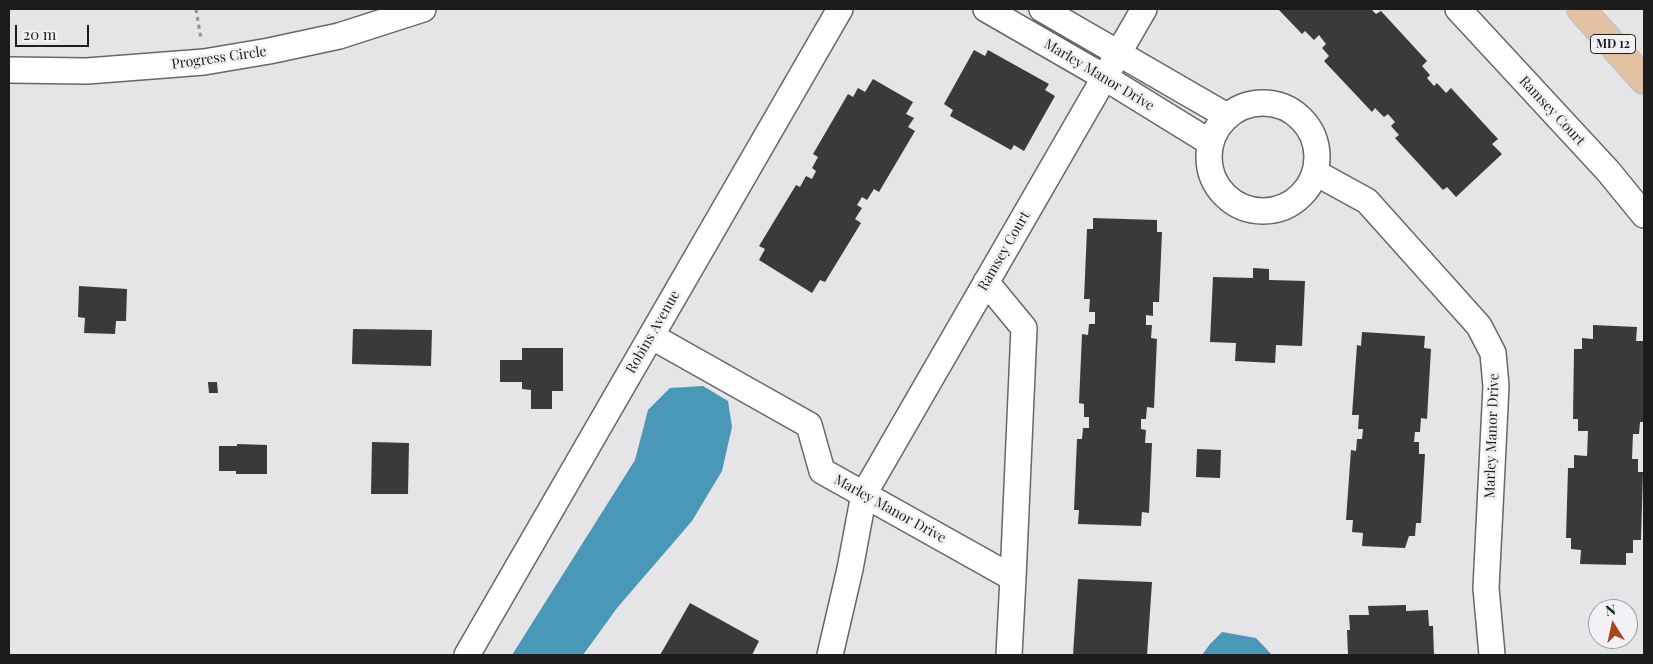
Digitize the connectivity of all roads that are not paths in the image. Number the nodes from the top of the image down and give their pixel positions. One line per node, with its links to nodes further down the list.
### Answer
1 (423, 9): 9 (street, Progress Circle)
2 (840, 9): 17 (street, Robins Avenue)
3 (986, 9): 10 (street, Marley Manor Drive)
4 (1042, 9): 8 (street, Marley Manor Drive)
5 (1144, 9): 8 (street, Ramsey Court)
6 (1458, 9): 15 (street, Ramsey Court)
7 (1581, 9): 11 (main road, MD 12)
8 (1118, 53): 10 (street, Ramsey Court); 12 (street, Marley Manor Drive)
9 (9, 70)
10 (1104, 78): 13 (street, Marley Manor Drive); 16 (street, Ramsey Court)
11 (1644, 80)
12 (1227, 116): 13 (street); 14 (street)
13 (1211, 142): 14 (street)
14 (1316, 173): 23 (street, Marley Manor Drive)
15 (1644, 215)
16 (986, 282): 18 (street, Ramsey Court); 19 (street)
17 (651, 336): 18 (street, Marley Manor Drive); 20 (street, Robins Avenue)
18 (864, 494): 19 (street, Marley Manor Drive); 21 (street, Ramsey Court)
19 (1013, 578): 22 (street)
20 (467, 655)
21 (830, 655)
22 (1009, 655)
23 (1492, 655)

